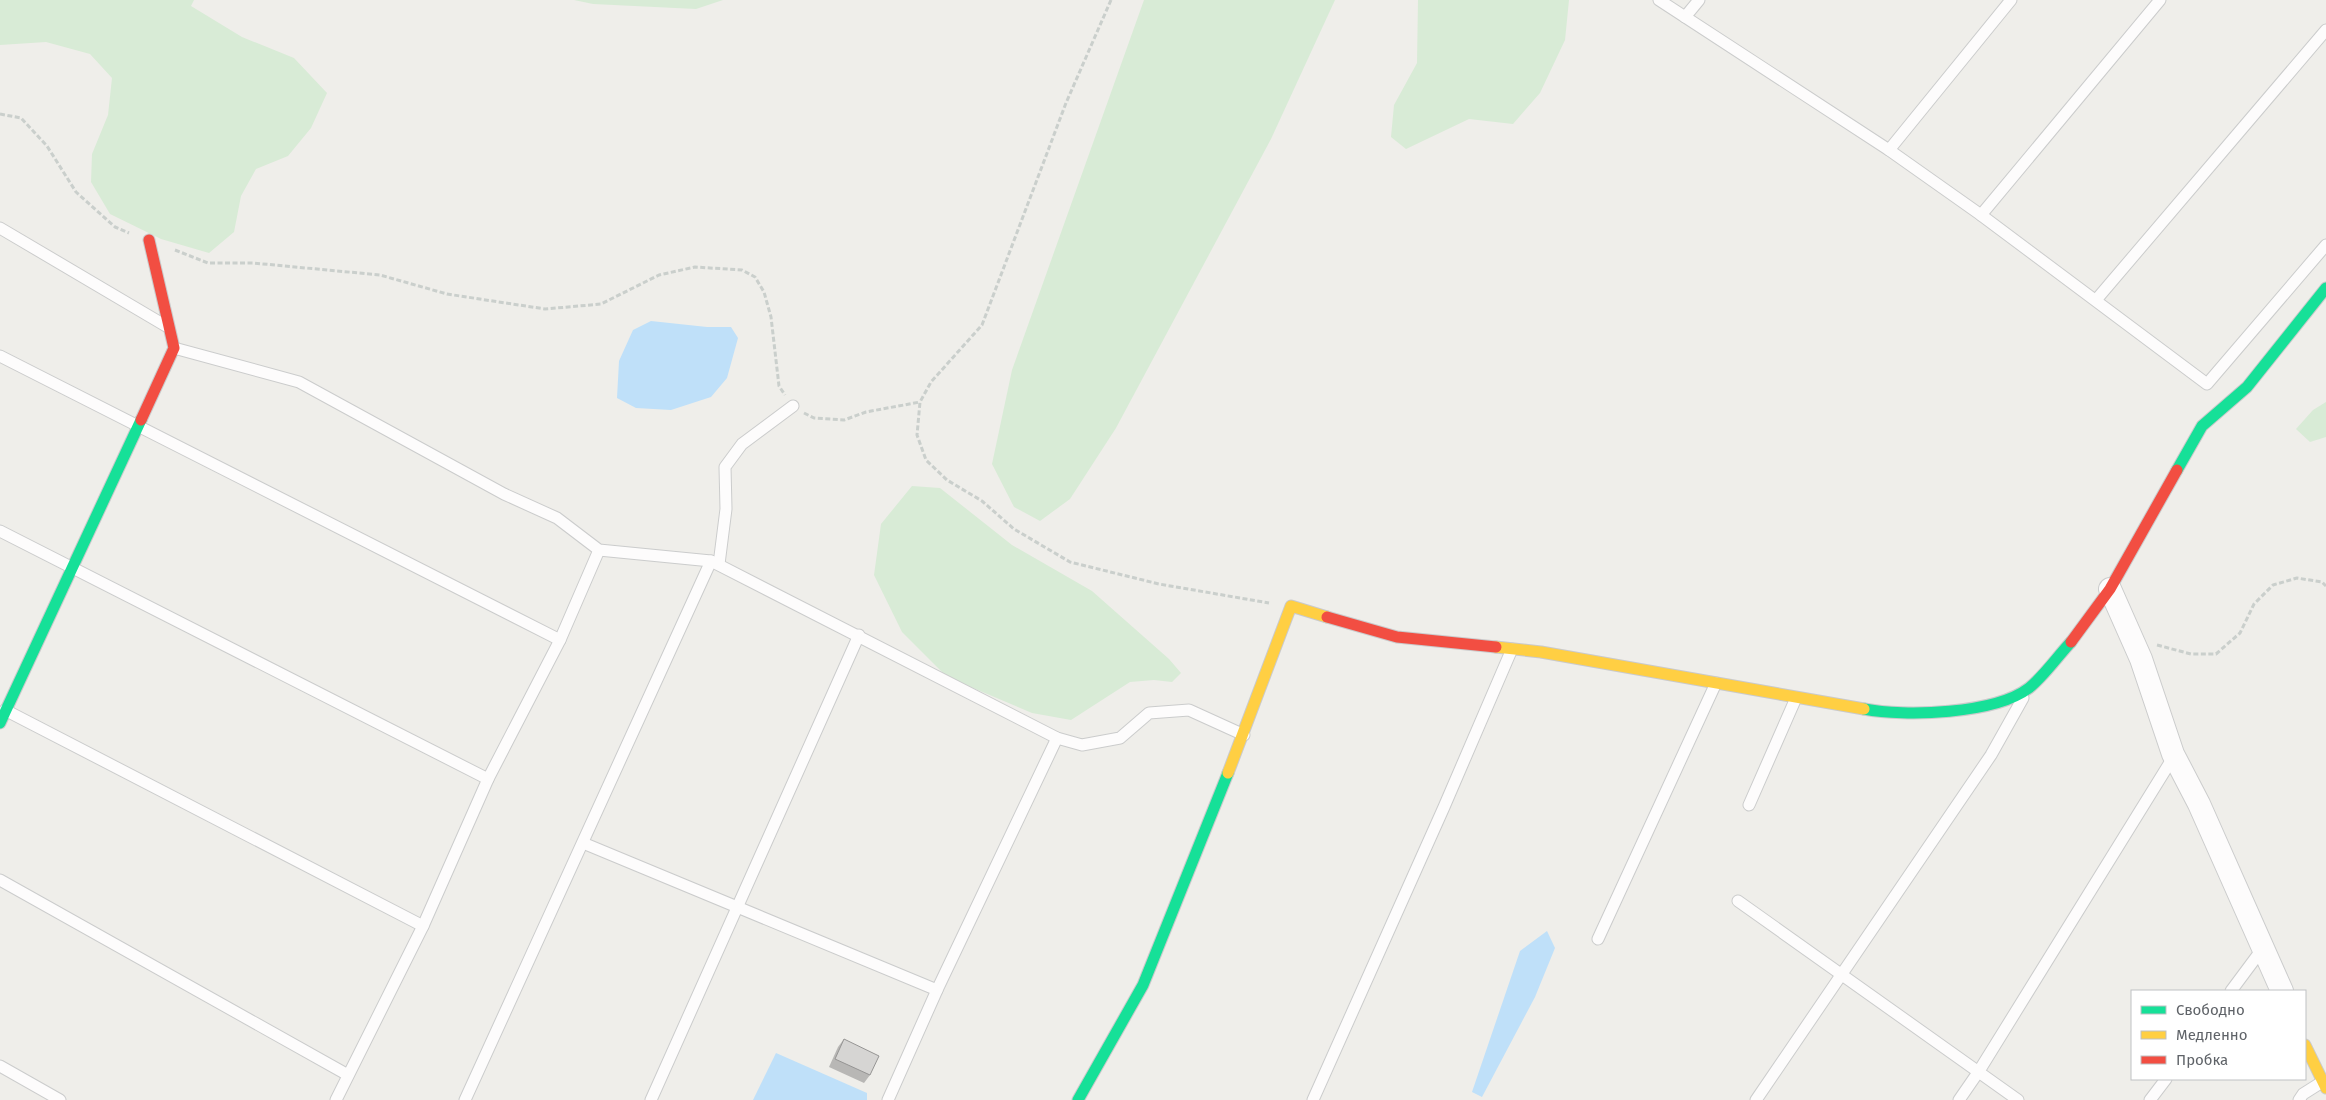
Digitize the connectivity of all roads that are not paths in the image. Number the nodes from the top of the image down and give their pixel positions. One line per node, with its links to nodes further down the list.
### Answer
1 (1659, 0): 5 (lane)
2 (1699, 0): 5 (lane)
3 (2011, 0): 7 (lane)
4 (2160, 0): 8 (lane)
5 (1685, 18): 7 (lane)
6 (2326, 30): 13 (lane)
7 (1889, 150): 8 (lane)
8 (1982, 215): 13 (lane)
9 (0, 228): 14 (lane)
10 (149, 240): 14 (street)
11 (2326, 245): 13 (lane)
12 (2326, 288): 23 (street)
13 (2096, 300)
14 (169, 328): 15 (street)
15 (174, 348): 18 (street); 20 (lane)
16 (0, 356): 18 (lane)
17 (793, 406): 21 (lane)
18 (139, 426): 22 (street); 25 (lane)
19 (0, 531): 22 (lane)
20 (599, 550): 21 (lane); 25 (lane)
21 (715, 563): 24 (lane); 37 (lane)
22 (73, 568): 30 (street); 35 (lane)
23 (2110, 589): 28 (street); 34 (street)
24 (859, 635): 33 (lane); 40 (lane)
25 (560, 640): 35 (lane)
26 (1512, 649): 27 (street); 32 (street); 60 (lane)
27 (1716, 683): 29 (street); 42 (lane)
28 (2029, 688): 29 (street); 44 (lane)
29 (1796, 698): 36 (lane)
30 (3, 709): 31 (street); 41 (lane)
31 (0, 723)
32 (1244, 736): 33 (lane); 59 (street)
33 (1057, 738): 45 (lane)
34 (2174, 756): 43 (street); 50 (lane)
35 (488, 779): 41 (lane)
36 (1749, 805)
37 (583, 843): 40 (lane); 56 (lane)
38 (0, 880): 51 (lane)
39 (1738, 901): 44 (lane)
40 (739, 906): 45 (lane); 57 (lane)
41 (422, 926): 51 (lane)
42 (1598, 939)
43 (2263, 948): 46 (lane); 47 (street)
44 (1842, 974): 50 (lane); 61 (lane)
45 (937, 990): 58 (lane)
46 (2232, 990)
47 (2282, 990)
48 (2306, 1047): 53 (street)
49 (0, 1066): 54 (lane)
50 (1979, 1071): 62 (lane); 63 (lane)
51 (348, 1076): 55 (lane)
52 (2165, 1080): 64 (lane)
53 (2324, 1085): 65 (lane)
54 (60, 1100)
55 (336, 1100)
56 (465, 1100)
57 (651, 1100)
58 (888, 1100)
59 (1078, 1100)
60 (1313, 1100)
61 (1756, 1100)
62 (1959, 1100)
63 (2018, 1100)
64 (2150, 1100)
65 (2299, 1100)

